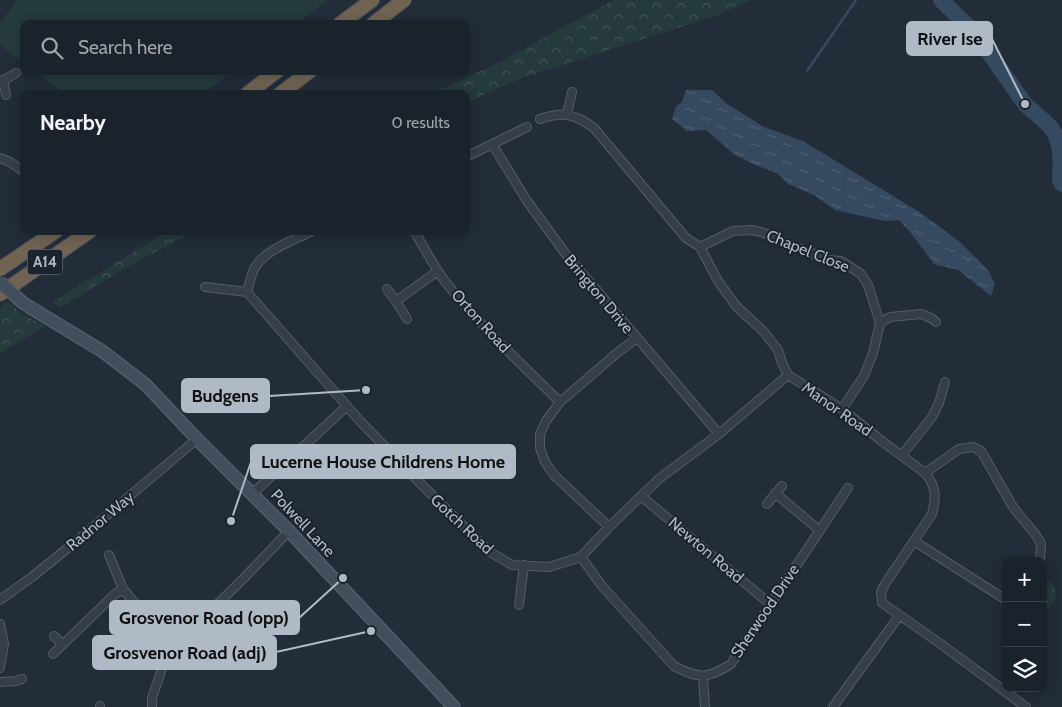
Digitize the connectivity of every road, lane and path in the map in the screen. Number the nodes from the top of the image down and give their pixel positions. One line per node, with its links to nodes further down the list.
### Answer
1 (372, 0): 3 (highway)
2 (404, 0): 4 (highway)
3 (345, 20)
4 (378, 20)
5 (16, 73): 8 (street)
6 (272, 75): 9 (highway)
7 (305, 75): 10 (highway)
8 (1, 80): 12 (street)
9 (252, 90)
10 (285, 90)
11 (572, 92): 13 (street)
12 (6, 95)
13 (566, 114): 14 (street); 24 (street, Manor Road)
14 (540, 119)
15 (527, 127): 16 (street)
16 (492, 144): 17 (street); 36 (street, Brington Drive)
17 (470, 155)
18 (0, 158): 19 (street)
19 (20, 169)
20 (50, 235): 25 (highway, A14)
21 (84, 235): 31 (highway, A14)
22 (304, 235): 30 (street)
23 (416, 235): 26 (street, Orton Road)
24 (700, 247): 35 (street, Chapel Close); 37 (street, Manor Road)
25 (0, 269)
26 (438, 271): 32 (street); 39 (street, Orton Road)
27 (0, 282): 43 (street, Polwell Lane, bridge)
28 (205, 287): 30 (street)
29 (387, 289): 32 (street)
30 (247, 292): 40 (street, Gotch Road)
31 (0, 294)
32 (396, 301): 33 (street)
33 (407, 319)
34 (936, 322): 35 (street)
35 (880, 323): 41 (street)
36 (637, 338): 39 (street); 42 (street, Brington Drive)
37 (788, 375): 41 (street, Manor Road); 42 (street, Gotch Road)
38 (945, 382): 44 (street)
39 (560, 402): 52 (street)
40 (347, 406): 48 (street); 59 (street, Gotch Road)
41 (842, 409): 44 (street, Manor Road)
42 (719, 434): 50 (street, Gotch Road)
43 (197, 439): 48 (street, Polwell Lane); 62 (street, Radnor Way)
44 (902, 455): 45 (street, Manor Road)
45 (925, 473): 55 (street, Manor Road); 58 (street)
46 (782, 486): 49 (street)
47 (848, 488): 53 (street, Sherwood Drive)
48 (252, 494): 54 (street, Polwell Lane)
49 (776, 494): 51 (street); 53 (street)
50 (641, 496): 52 (street, Gotch Road); 63 (street, Newton Road)
51 (767, 504)
52 (609, 527): 57 (street, Gotch Road)
53 (819, 530): 63 (street, Sherwood Drive)
54 (288, 531): 69 (street); 76 (street, Polwell Lane)
55 (914, 541): 61 (street); 65 (street, Manor Road)
56 (109, 555): 60 (street)
57 (581, 557): 59 (street, Gotch Road); 72 (street)
58 (1040, 557)
59 (524, 565): 64 (street)
60 (123, 590): 68 (street); 69 (street)
61 (1002, 597)
62 (0, 600)
63 (770, 604): 72 (street, Sherwood Drive)
64 (519, 606)
65 (899, 616): 78 (street); 79 (street, Manor Road)
66 (0, 624): 71 (street)
67 (54, 636): 68 (street)
68 (62, 644): 70 (street)
69 (176, 644): 75 (street)
70 (53, 654)
71 (0, 668)
72 (703, 676): 77 (street)
73 (22, 678): 74 (street)
74 (0, 682)
75 (152, 707)
76 (454, 707)
77 (705, 707)
78 (833, 707)
79 (1026, 707)

